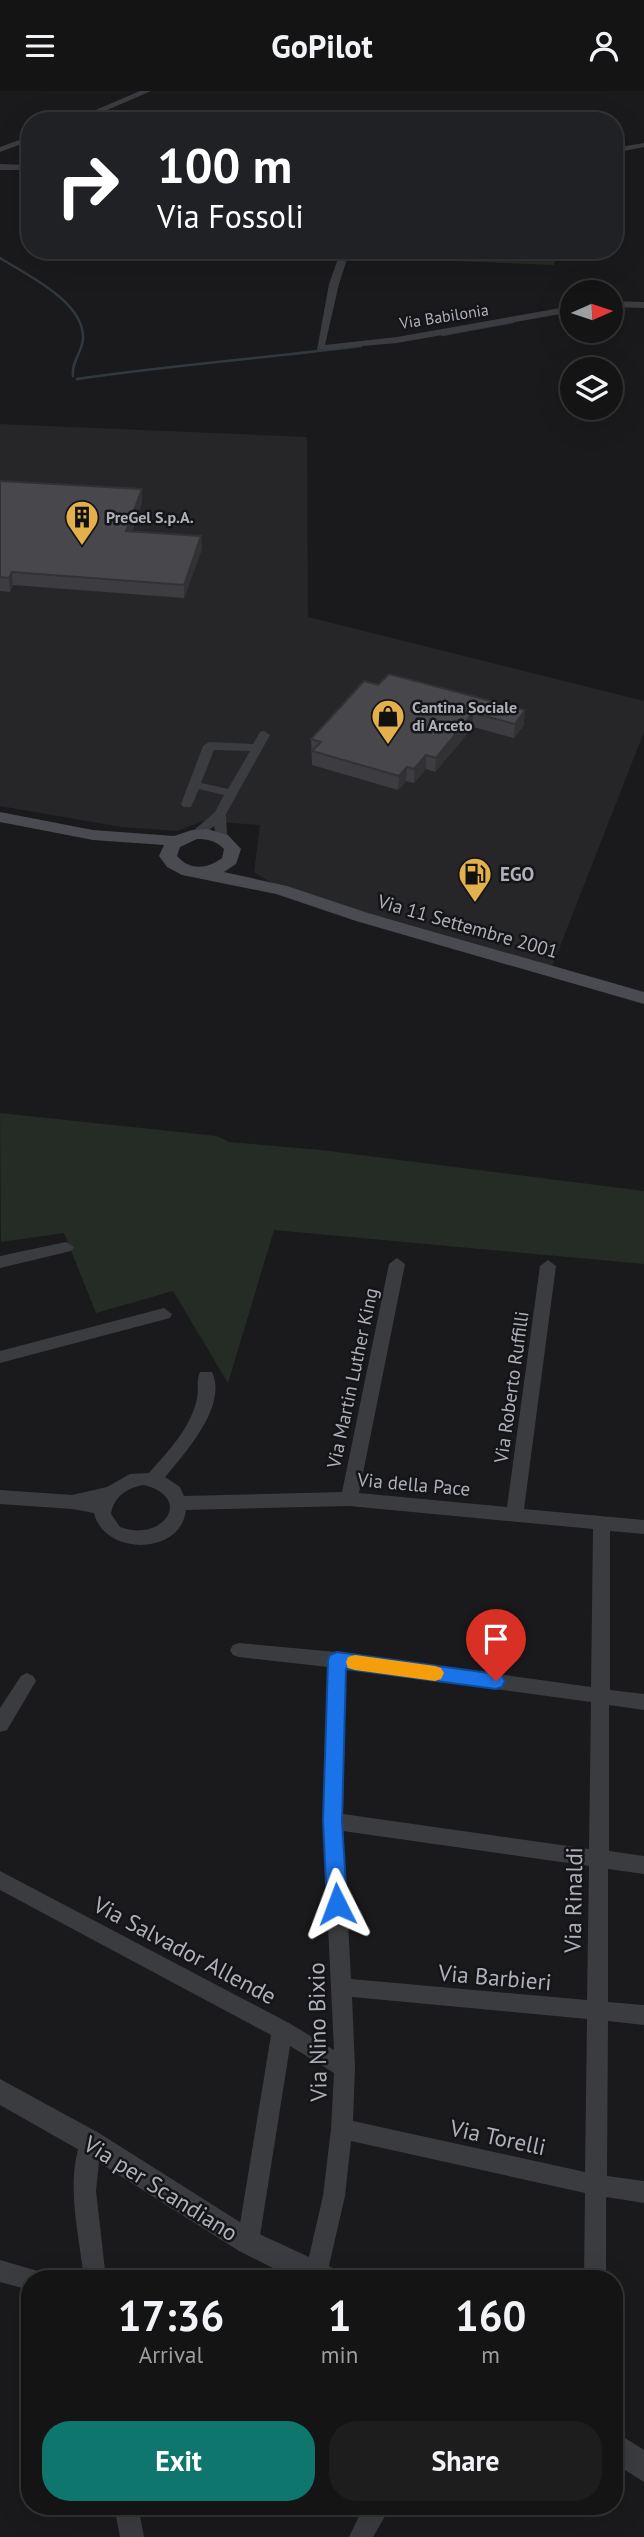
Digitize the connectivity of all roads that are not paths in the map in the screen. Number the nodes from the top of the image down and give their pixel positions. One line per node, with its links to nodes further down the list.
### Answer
1 (147, 91): 2 (street)
2 (97, 112)
3 (21, 142): 6 (street)
4 (644, 145): 5 (street)
5 (623, 149)
6 (0, 150)
7 (0, 167): 8 (street)
8 (21, 168)
9 (343, 259): 12 (street, Via Babilonia)
10 (623, 304): 11 (street)
11 (644, 305)
12 (560, 311)
13 (264, 736): 14 (street)
14 (258, 748): 15 (street); 16 (street)
15 (196, 785): 16 (street); 17 (street)
16 (230, 793): 18 (street)
17 (187, 804)
18 (220, 814): 20 (street); 21 (street)
19 (0, 817): 22 (main road, Via 11 Settembre 2001)
20 (197, 834): 21 (main road); 22 (main road)
21 (221, 837): 23 (main road)
22 (172, 848): 24 (main road, Via 11 Settembre 2001)
23 (230, 860): 24 (main road); 25 (main road, Via 11 Settembre 2001)
24 (203, 872): 25 (main road, Via 11 Settembre 2001)
25 (281, 890): 26 (main road, Via 11 Settembre 2001)
26 (644, 997)
27 (66, 1247): 28 (street)
28 (0, 1262)
29 (397, 1264): 36 (street, Via Martin Luther King)
30 (548, 1266): 39 (street, Via Roberto Ruffilli)
31 (164, 1314): 32 (street)
32 (0, 1357)
33 (206, 1377): 34 (street)
34 (153, 1479): 37 (street); 38 (street)
35 (0, 1497): 37 (street)
36 (349, 1499): 38 (street, Via della Pace); 39 (street, Via della Pace)
37 (106, 1500): 38 (street)
38 (179, 1503)
39 (515, 1514): 40 (street, Via della Pace)
40 (602, 1522): 41 (street, Via della Pace); 45 (street, Via Rinaldi)
41 (644, 1527)
42 (239, 1650): 43 (street)
43 (337, 1660): 45 (street); 48 (street, Via Nino Bixio)
44 (27, 1681): 47 (street)
45 (602, 1695): 46 (street); 49 (street, Via Rinaldi)
46 (644, 1702)
47 (0, 1724)
48 (332, 1821): 49 (street); 52 (street, Via Nino Bixio)
49 (598, 1860): 50 (street); 53 (street, Via Rinaldi)
50 (644, 1865)
51 (0, 1880): 55 (street, Via Salvador Allende)
52 (341, 1987): 53 (street, Via Barbieri); 56 (street, Via Nino Bixio)
53 (597, 2011): 54 (street, Via Barbieri); 60 (street, Via Rinaldi)
54 (644, 2015)
55 (282, 2030): 56 (street, Via Salvador Allende); 62 (street)
56 (345, 2068): 58 (street, Via Nino Bixio)
57 (0, 2091): 59 (street, Via per Scandiano)
58 (342, 2129): 60 (street, Via Torelli); 65 (street, Via Nino Bixio)
59 (90, 2142): 62 (street, Via per Scandiano); 63 (street)
60 (596, 2185): 61 (street, Via Torelli); 66 (street, Via Rinaldi)
61 (644, 2192)
62 (248, 2242): 64 (street, Via per Scandiano)
63 (94, 2270)
64 (308, 2270)
65 (322, 2270)
66 (595, 2270)
67 (0, 2271): 68 (street)
68 (21, 2277)
69 (623, 2452): 70 (street)
70 (644, 2468)
71 (127, 2515): 73 (street)
72 (372, 2515): 74 (street)
73 (132, 2537)
74 (361, 2537)

